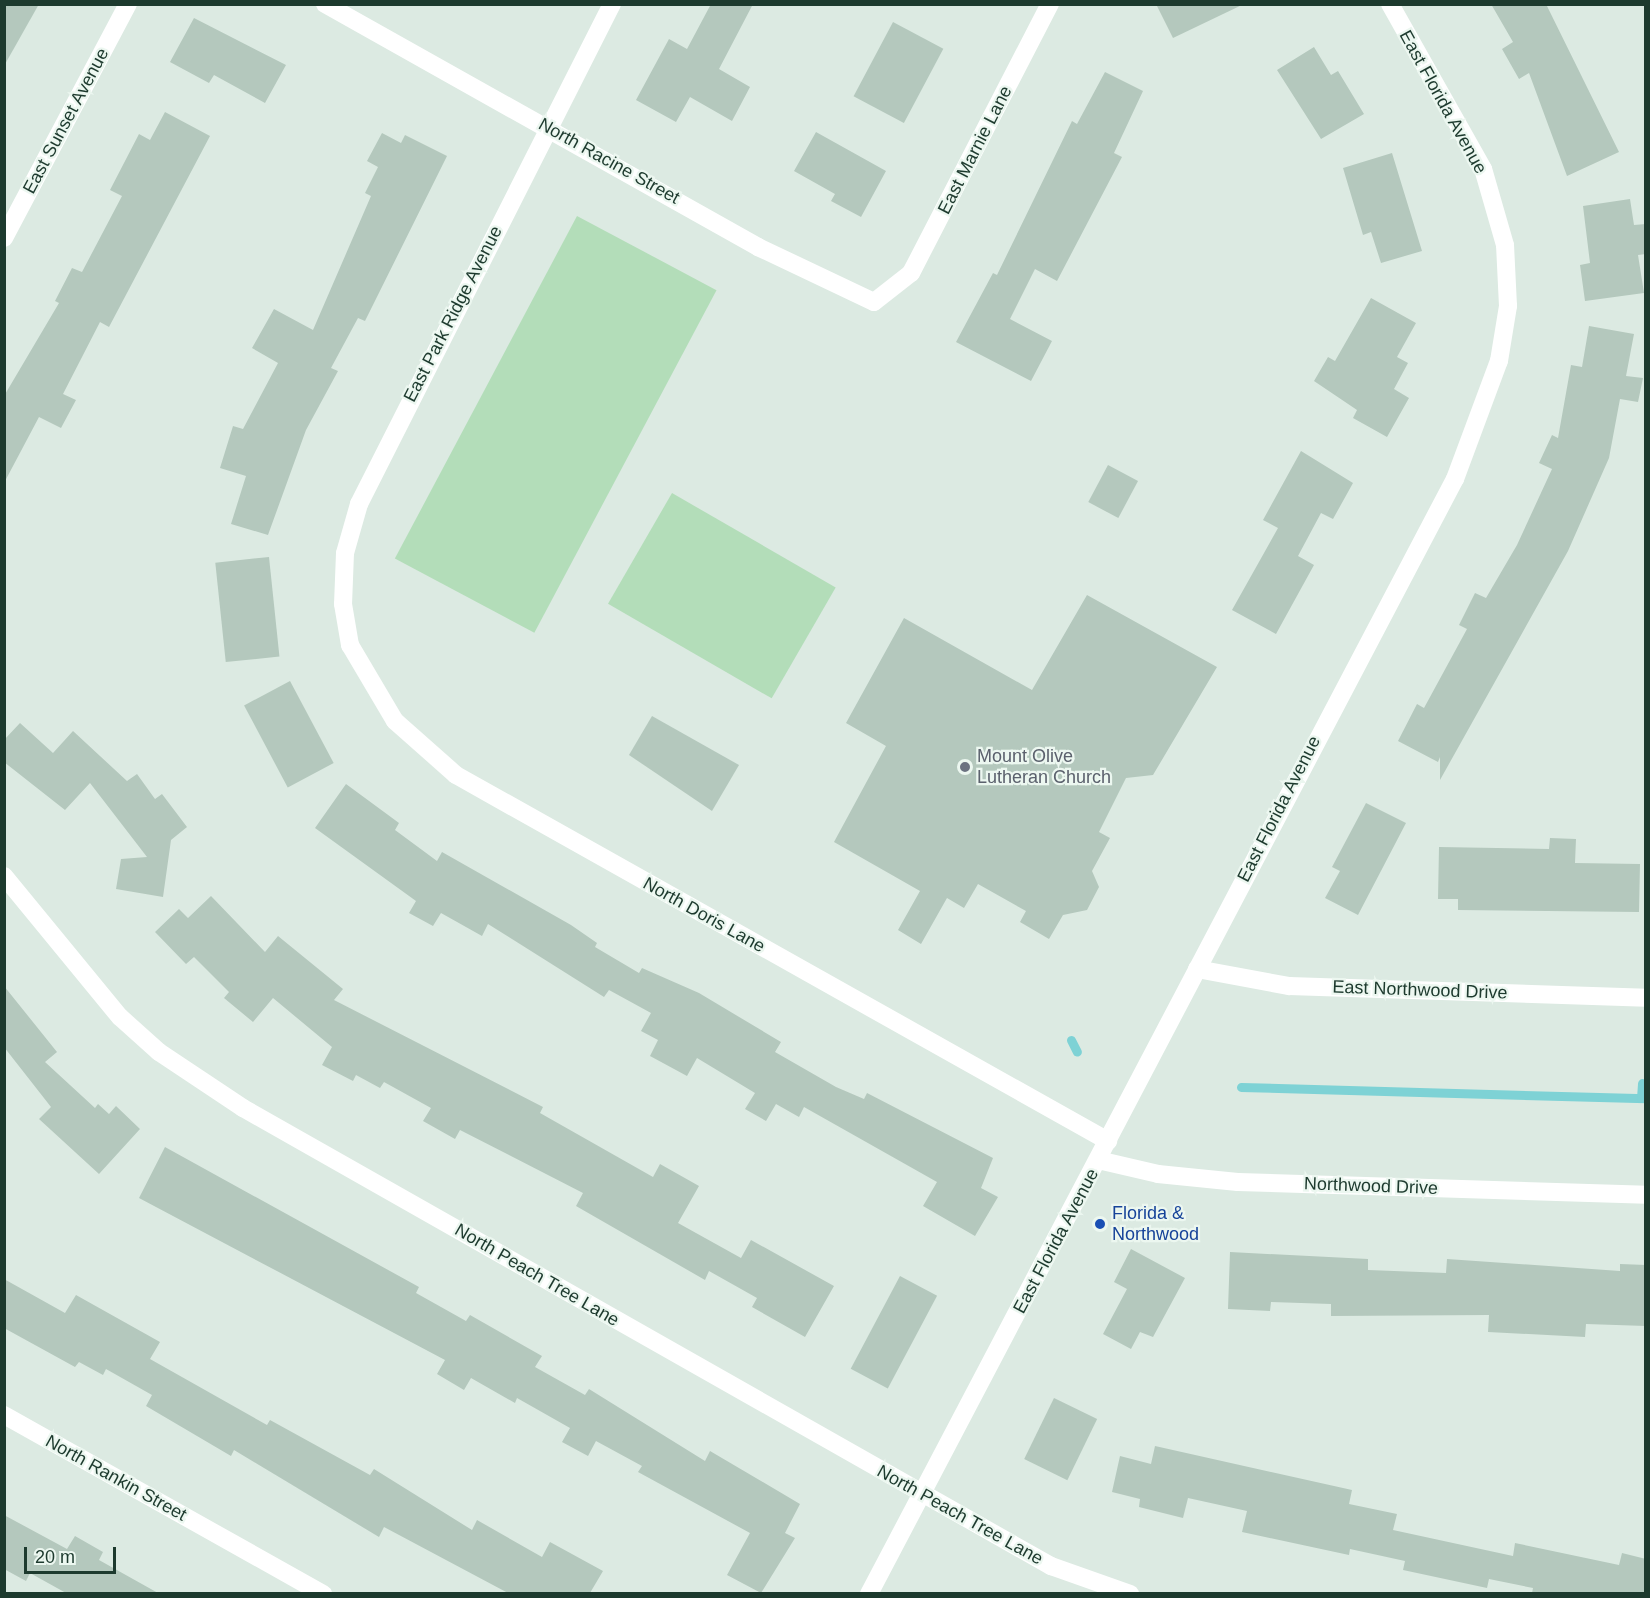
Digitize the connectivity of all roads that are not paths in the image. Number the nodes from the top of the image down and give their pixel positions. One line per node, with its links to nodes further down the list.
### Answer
1 (128, 4): 7 (street, East Sunset Avenue)
2 (325, 4): 6 (street, North Racine Street)
3 (612, 4): 6 (street, East Park Ridge Avenue)
4 (1050, 4): 8 (street, East Marnie Lane)
5 (1390, 4): 11 (street, East Florida Avenue)
6 (550, 128): 8 (street, North Racine Street); 9 (street, East Park Ridge Avenue)
7 (4, 238)
8 (894, 291)
9 (349, 637): 13 (street, North Doris Lane)
10 (4, 876): 17 (street, North Peach Tree Lane)
11 (1197, 969): 12 (street, East Northwood Drive); 13 (street, East Florida Avenue)
12 (1646, 998)
13 (1108, 1141): 14 (street, East Florida Avenue)
14 (1098, 1160): 15 (street, Northwood Drive); 17 (street, East Florida Avenue)
15 (1646, 1195)
16 (4, 1415): 18 (street, North Rankin Street)
17 (920, 1493): 19 (street, East Florida Avenue); 20 (street, North Peach Tree Lane)
18 (323, 1593)
19 (869, 1593)
20 (1130, 1593)

